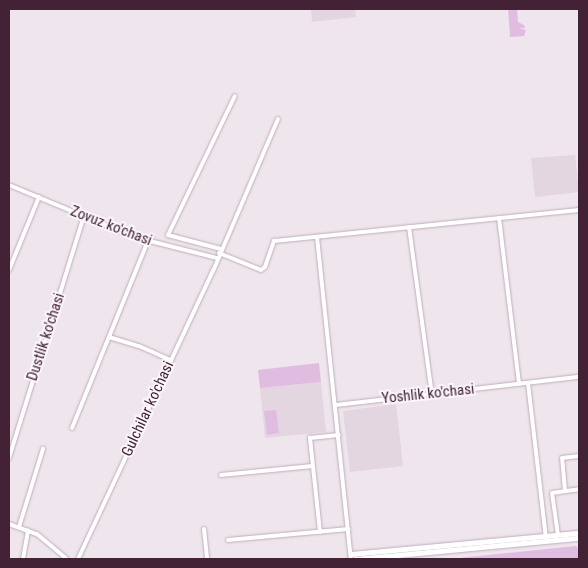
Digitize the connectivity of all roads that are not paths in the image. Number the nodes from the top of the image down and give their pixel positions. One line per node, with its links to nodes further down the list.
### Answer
1 (235, 96): 11 (street)
2 (278, 119): 11 (street, Gulchilar ko'chasi)
3 (9, 185): 4 (street, Zovuz ko'chasi)
4 (38, 197): 6 (street, Zovuz ko'chasi); 13 (street)
5 (579, 210): 7 (street)
6 (84, 216): 10 (street, Zovuz ko'chasi); 25 (street, Dustlik ko'chasi)
7 (499, 218): 8 (street); 18 (street)
8 (409, 227): 9 (street); 19 (street)
9 (317, 237): 11 (street); 20 (street)
10 (148, 241): 12 (street, Zovuz ko'chasi); 14 (street)
11 (220, 251): 12 (street, Gulchilar ko'chasi)
12 (217, 258): 15 (street, Gulchilar ko'chasi)
13 (9, 270)
14 (109, 337): 15 (street); 21 (street)
15 (171, 360): 44 (street, Gulchilar ko'chasi)
16 (579, 377): 17 (street, Yoshlik ko'chasi)
17 (528, 383): 18 (street, Yoshlik ko'chasi); 38 (street)
18 (519, 384): 19 (street, Yoshlik ko'chasi)
19 (432, 394): 20 (street, Yoshlik ko'chasi)
20 (336, 405): 22 (street)
21 (72, 428)
22 (339, 435): 26 (street); 33 (street)
23 (43, 449): 31 (street)
24 (579, 456): 29 (street)
25 (9, 458)
26 (313, 466): 27 (street); 35 (street)
27 (221, 475)
28 (579, 489): 29 (street)
29 (565, 491): 37 (street)
30 (9, 524): 31 (street)
31 (19, 527): 34 (street)
32 (204, 529): 45 (street)
33 (348, 529): 35 (street); 41 (street)
34 (28, 530): 42 (street); 43 (street)
35 (320, 532): 40 (street)
36 (579, 532): 37 (street)
37 (558, 537): 38 (street); 39 (street)
38 (546, 538): 41 (street); 47 (street)
39 (579, 538)
40 (228, 540)
41 (351, 557): 46 (street)
42 (23, 559)
43 (67, 559)
44 (78, 559)
45 (208, 559)
46 (344, 559)
47 (355, 559)

